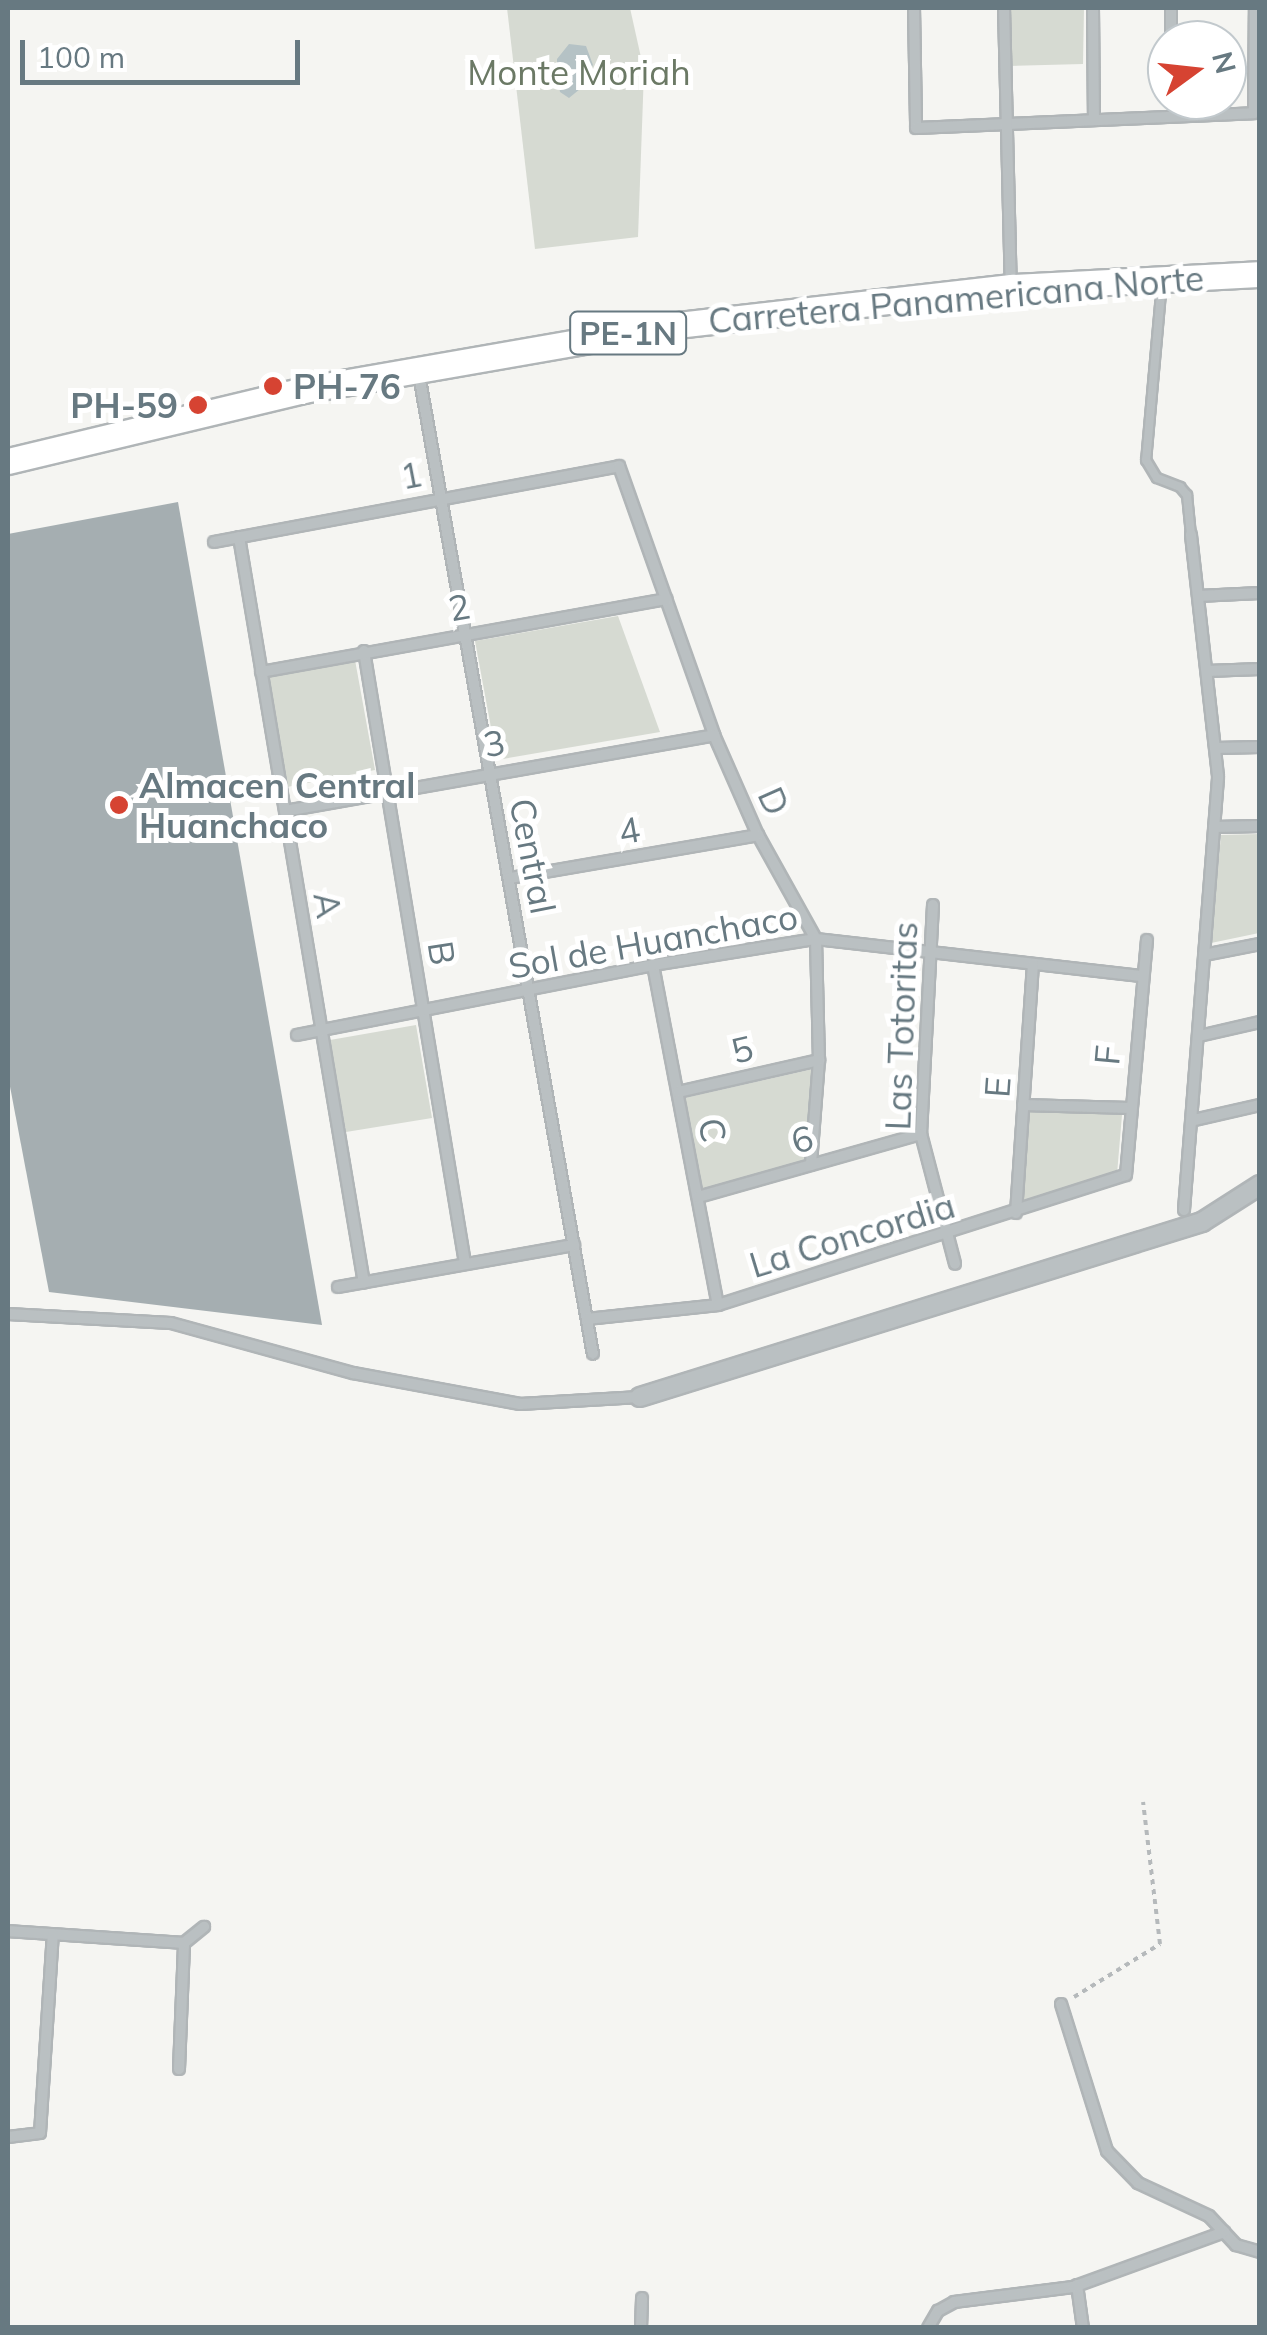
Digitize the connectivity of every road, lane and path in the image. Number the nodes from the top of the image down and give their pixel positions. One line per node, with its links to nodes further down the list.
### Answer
1 (914, 8): 8 (street)
2 (1004, 8): 8 (street)
3 (1093, 8): 7 (street)
4 (1254, 8): 5 (street)
5 (1247, 113)
6 (1147, 117): 7 (street)
7 (1094, 118): 8 (street)
8 (1004, 121): 11 (street)
9 (1260, 274): 10 (highway, Carretera Panamericana Norte / PE-1N)
10 (1162, 277): 11 (highway, Carretera Panamericana Norte / PE-1N); 16 (lane)
11 (1012, 287): 12 (highway, Carretera Panamericana Norte / PE-1N)
12 (417, 368): 13 (highway, Carretera Panamericana Norte / PE-1N); 15 (street, Central)
13 (8, 461)
14 (619, 466): 15 (street, 1); 21 (street, D)
15 (440, 498): 17 (street, 1); 22 (street, Central)
16 (1191, 535): 20 (street)
17 (239, 537): 18 (street, 1); 26 (street, A)
18 (214, 542)
19 (1260, 593): 20 (street)
20 (1198, 596): 25 (street)
21 (666, 598): 22 (street, 2); 27 (street, D)
22 (464, 633): 23 (street, 2); 30 (street, Central)
23 (364, 651): 26 (street, 2); 31 (street, B)
24 (1260, 670): 25 (street)
25 (1207, 671): 29 (street)
26 (261, 672): 32 (street, A)
27 (714, 735): 30 (street, 3); 35 (street, D)
28 (1260, 747): 29 (street)
29 (1216, 748): 34 (street)
30 (489, 771): 31 (street, 3); 36 (street, Central)
31 (387, 791): 32 (street, 3); 47 (street, B)
32 (285, 811): 49 (street, A)
33 (1260, 826): 34 (street)
34 (1214, 827): 42 (street)
35 (758, 835): 36 (street, 4); 38 (street, D)
36 (510, 878): 46 (street, Central)
37 (933, 906): 41 (street, Las Totoritas)
38 (816, 938): 41 (street, Sol de Huanchaco); 43 (street, Sol de Huanchaco); 52 (street, D)
39 (1147, 940): 45 (street, F)
40 (1260, 944): 42 (street)
41 (931, 952): 44 (street, Sol de Huanchaco); 58 (street, Las Totoritas)
42 (1204, 955): 51 (street)
43 (653, 965): 46 (street, Sol de Huanchaco); 53 (street, C)
44 (1033, 965): 45 (street, Sol de Huanchaco); 54 (street, E)
45 (1141, 976): 56 (street, F)
46 (530, 991): 47 (street, Sol de Huanchaco); 66 (street, Central)
47 (424, 1011): 49 (street, Sol de Huanchaco); 67 (street, B)
48 (1260, 1022): 51 (street)
49 (322, 1031): 50 (street, Sol de Huanchaco); 69 (street, A)
50 (297, 1036)
51 (1199, 1036): 57 (street)
52 (819, 1060): 53 (street, 5); 59 (street, D)
53 (678, 1092): 62 (street, C)
54 (1023, 1105): 56 (street); 64 (street, E)
55 (1260, 1105): 57 (street)
56 (1130, 1108): 60 (street, F)
57 (1194, 1120): 63 (street)
58 (920, 1134): 59 (street, 6); 65 (street, Las Totoritas)
59 (811, 1165): 62 (street, 6)
60 (1126, 1176): 64 (street, La Concordia)
61 (1260, 1185): 75 (street)
62 (698, 1197): 71 (street, C)
63 (1184, 1210)
64 (1016, 1213): 65 (street, La Concordia)
65 (947, 1234): 68 (street, Las Totoritas); 71 (street, La Concordia)
66 (574, 1245): 67 (street); 73 (street, Central)
67 (465, 1263): 69 (street)
68 (956, 1264)
69 (364, 1283): 70 (street)
70 (338, 1287)
71 (718, 1305): 73 (street, La Concordia)
72 (8, 1314): 75 (street)
73 (587, 1318): 74 (street, Central)
74 (594, 1354)
75 (640, 1397)
76 (1143, 1802): 81 (path)
77 (204, 1927): 80 (street)
78 (8, 1931): 79 (street)
79 (52, 1934): 80 (street); 83 (street)
80 (184, 1943): 82 (street)
81 (1061, 2004): 84 (street)
82 (179, 2069)
83 (8, 2137)
84 (1224, 2232): 85 (street); 86 (street)
85 (1260, 2252)
86 (1077, 2285): 89 (street); 90 (street)
87 (642, 2298): 88 (street)
88 (641, 2328)
89 (928, 2328)
90 (1083, 2328)

